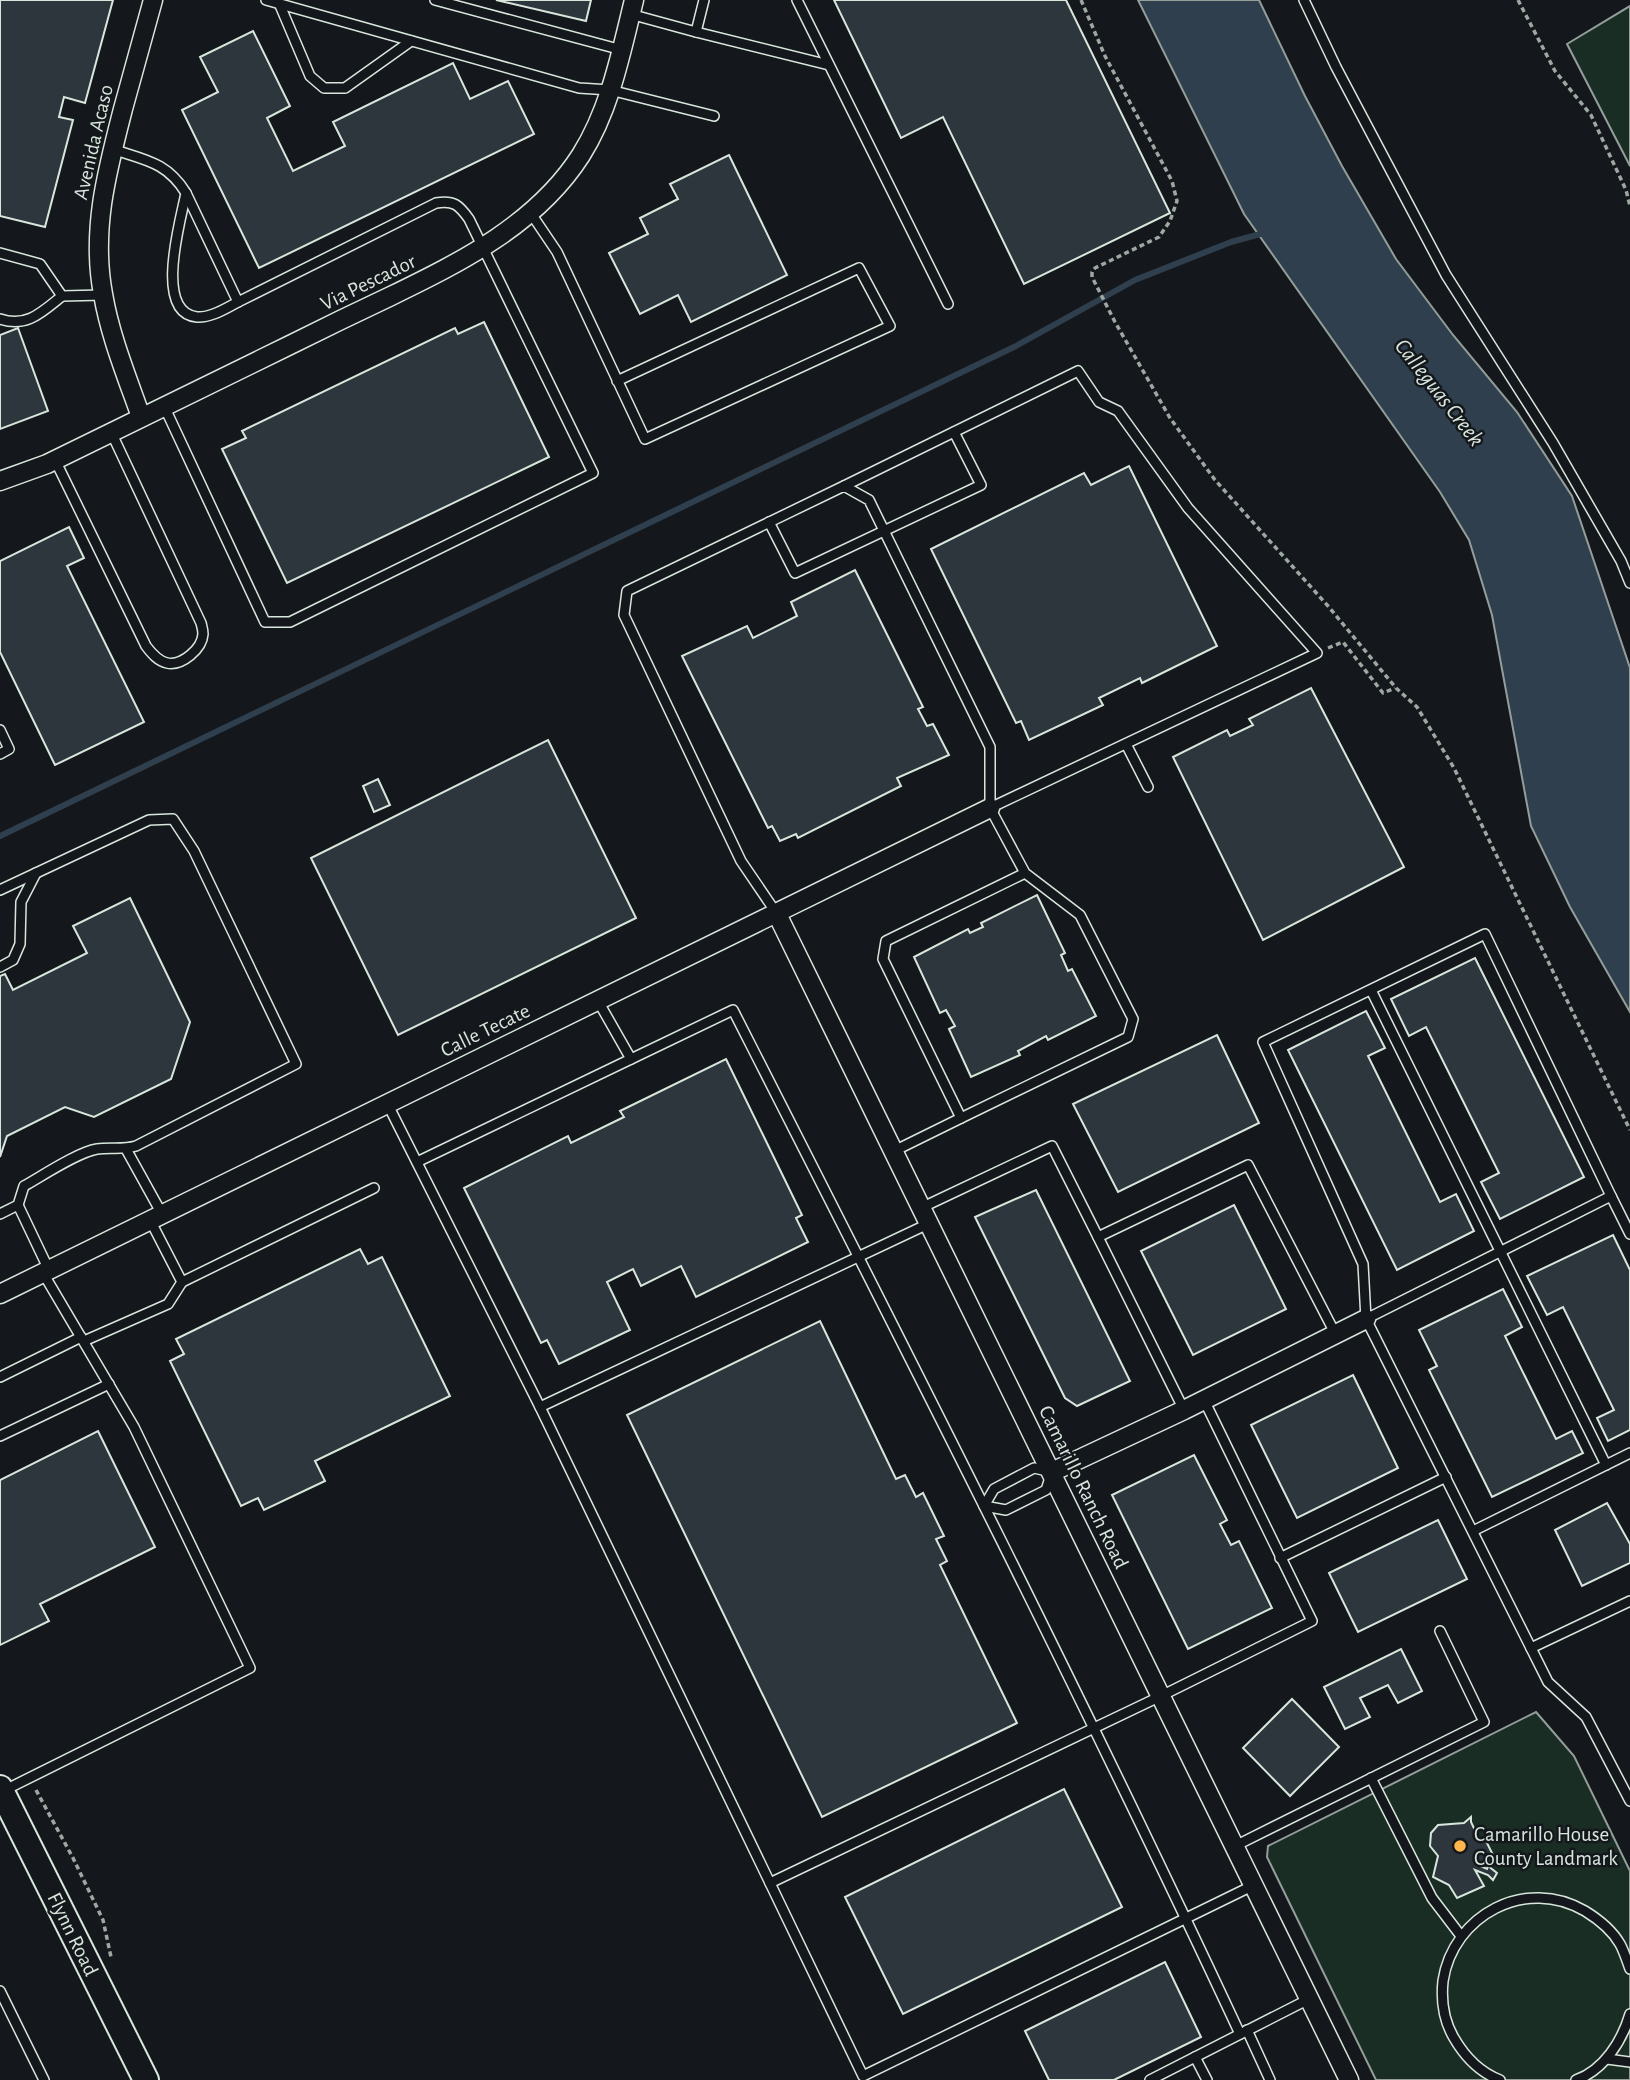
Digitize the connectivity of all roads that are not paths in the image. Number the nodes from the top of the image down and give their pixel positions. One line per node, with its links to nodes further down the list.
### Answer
1 (153, 0): 15 (street, Avenida Acaso)
2 (266, 0): 7 (lane)
3 (435, 0): 11 (lane)
4 (704, 0): 9 (lane)
5 (797, 0): 12 (lane)
6 (1304, 0): 35 (lane)
7 (279, 4): 10 (lane); 10 (lane)
8 (632, 7): 9 (lane); 11 (street, Via Pescador)
9 (696, 32): 12 (lane)
10 (411, 40): 13 (lane)
11 (621, 50): 13 (street, Via Pescador)
12 (830, 65): 23 (lane)
13 (610, 90): 14 (lane); 17 (street, Via Pescador)
14 (714, 116)
15 (112, 149): 16 (lane); 20 (street, Avenida Acaso)
16 (186, 193): 22 (lane); 22 (lane)
17 (530, 212): 18 (street, Via Pescador); 25 (lane)
18 (483, 247): 22 (lane); 26 (street, Via Pescador); 26 (lane)
19 (0, 253): 21 (lane)
20 (103, 295): 21 (lane); 27 (street, Avenida Acaso)
21 (62, 296): 24 (lane)
22 (238, 302)
23 (948, 304)
24 (0, 319)
25 (617, 381): 25 (lane)
26 (164, 406): 27 (street, Via Pescador)
27 (141, 417): 28 (street, Via Pescador)
28 (111, 432): 30 (street, Via Pescador); 30 (lane)
29 (954, 432): 32 (lane); 34 (lane); 37 (lane)
30 (55, 460): 31 (street, Via Pescador)
31 (0, 481)
32 (844, 486): 33 (lane); 34 (lane)
33 (769, 522): 34 (lane); 44 (lane)
34 (884, 531): 40 (lane)
35 (1630, 583)
36 (0, 730): 38 (lane)
37 (1126, 744): 39 (lane); 40 (lane)
38 (0, 754)
39 (1148, 787)
40 (990, 808): 42 (lane); 44 (street, Calle Tecate)
41 (37, 872): 43 (lane); 45 (lane); 51 (lane)
42 (1025, 873): 50 (lane); 50 (lane)
43 (0, 890)
44 (777, 914): 47 (street, Calle Tecate); 52 (street, Camarillo Ranch Road)
45 (0, 967)
46 (1371, 990): 55 (lane); 62 (lane); 67 (lane)
47 (598, 1001): 48 (lane); 49 (street, Calle Tecate)
48 (631, 1059): 53 (lane); 63 (lane)
49 (387, 1103): 53 (lane); 59 (street, Calle Tecate)
50 (961, 1118): 52 (lane)
51 (126, 1149): 56 (lane); 59 (lane)
52 (894, 1151): 58 (street, Camarillo Ranch Road)
53 (417, 1162): 73 (lane)
54 (374, 1188): 65 (lane)
55 (1611, 1196): 60 (lane); 62 (lane)
56 (18, 1205): 57 (lane); 64 (lane)
57 (0, 1214)
58 (926, 1215): 61 (lane); 63 (lane); 78 (street, Camarillo Ranch Road)
59 (156, 1217): 64 (street, Calle Tecate); 65 (lane)
60 (1630, 1234)
61 (1098, 1237): 68 (lane); 74 (lane)
62 (1502, 1251): 67 (lane); 77 (lane)
63 (859, 1257): 73 (lane); 80 (lane)
64 (46, 1271): 66 (street, Calle Tecate); 69 (lane)
65 (182, 1282): 69 (lane)
66 (0, 1294)
67 (1366, 1319): 68 (street); 79 (lane)
68 (1336, 1335): 72 (street)
69 (82, 1339): 70 (lane); 71 (lane)
70 (0, 1377)
71 (109, 1384): 75 (lane); 89 (lane)
72 (1204, 1400): 74 (street); 82 (lane)
73 (540, 1407): 92 (lane)
74 (1184, 1410): 78 (street)
75 (0, 1436)
76 (1630, 1453): 77 (lane)
77 (1606, 1465): 81 (lane)
78 (1052, 1472): 80 (lane); 80 (lane); 86 (street, Camarillo Ranch Road)
79 (1446, 1477): 81 (lane); 82 (lane)
80 (984, 1506): 87 (lane)
81 (1473, 1531): 85 (lane)
82 (1280, 1558): 86 (lane)
83 (1630, 1601): 85 (lane)
84 (1440, 1631): 88 (lane)
85 (1531, 1648): 90 (lane)
86 (1161, 1696): 87 (lane); 91 (street, Camarillo Ranch Road)
87 (1093, 1728): 92 (lane); 94 (lane)
88 (1371, 1779): 91 (lane); 95 (lane)
89 (1, 1790): 105 (main road, Flynn Road)
90 (1630, 1801)
91 (1235, 1846): 93 (street, Camarillo Ranch Road)
92 (770, 1883): 94 (lane)
93 (1254, 1885): 94 (lane); 98 (street, Camarillo Ranch Road)
94 (1185, 1918): 100 (lane)
95 (1461, 1936): 96 (lane); 110 (lane)
96 (1630, 1969)
97 (0, 1991): 104 (lane)
98 (1309, 1999): 100 (lane); 109 (street, Camarillo Ranch Road)
99 (1630, 2014): 102 (lane)
100 (1243, 2032): 101 (lane); 108 (lane)
101 (1195, 2057): 106 (lane); 107 (lane)
102 (1607, 2059): 103 (lane); 111 (lane)
103 (1630, 2062)
104 (44, 2080)
105 (146, 2080)
106 (1150, 2080)
107 (1207, 2080)
108 (1270, 2080)
109 (1349, 2080)
110 (1500, 2080)
111 (1576, 2080)

